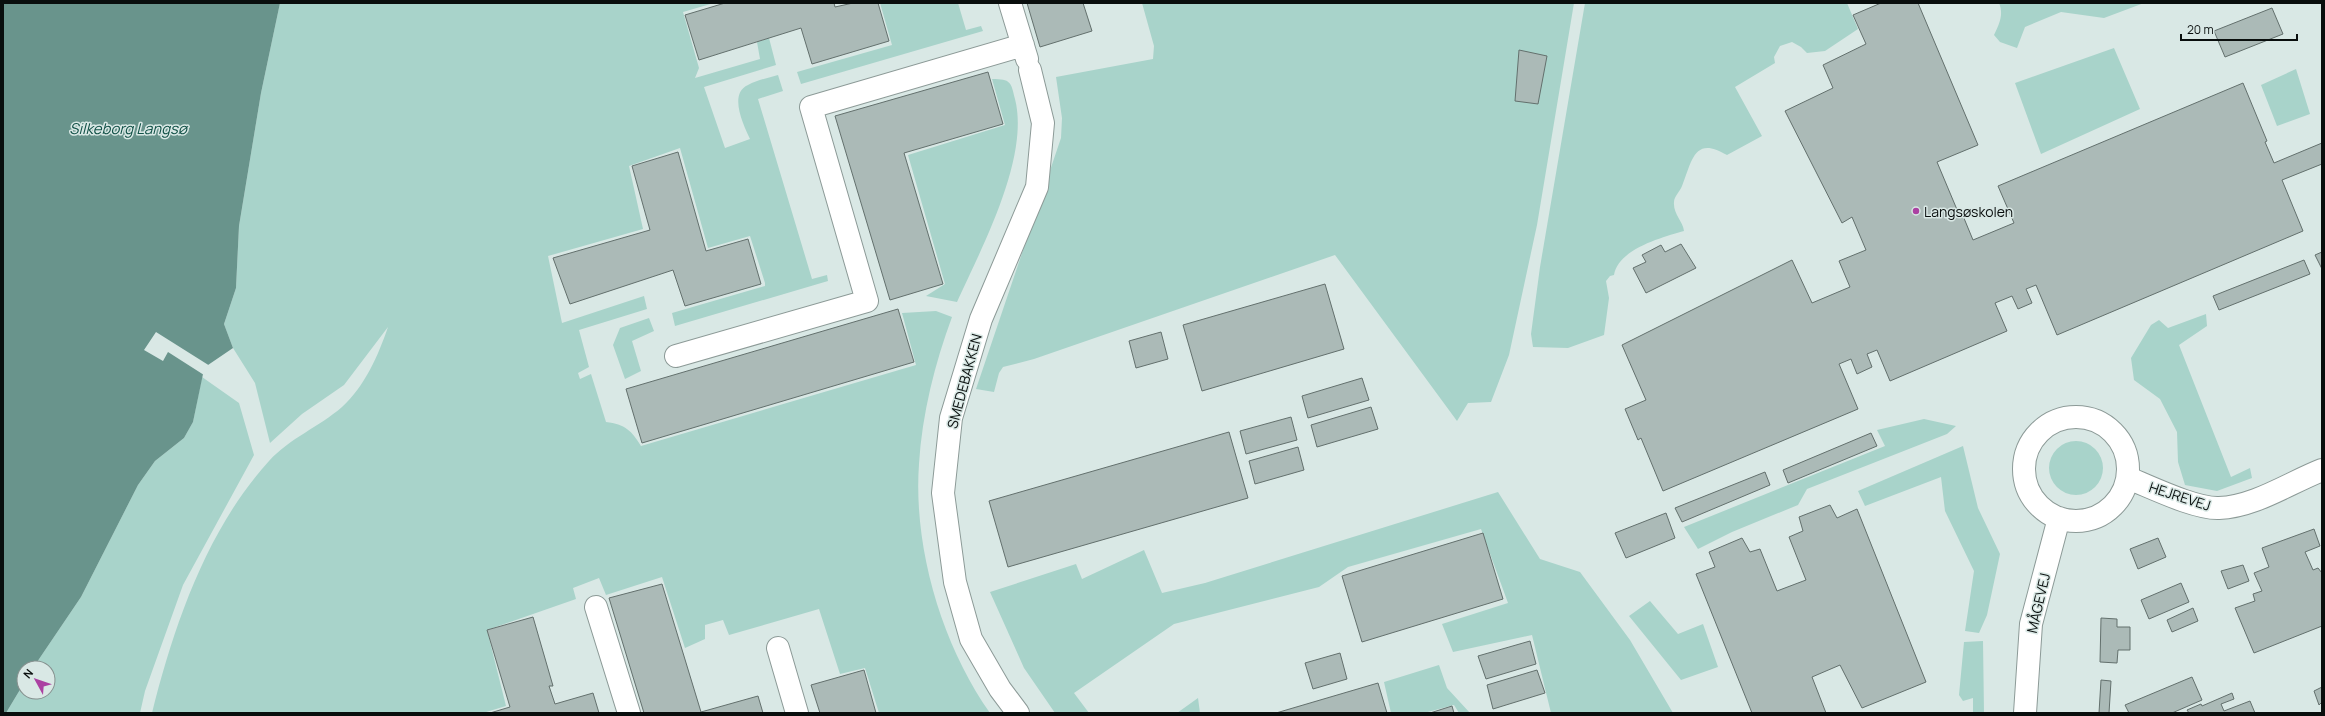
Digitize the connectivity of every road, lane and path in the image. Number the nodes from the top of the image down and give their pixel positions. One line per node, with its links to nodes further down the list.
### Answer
1 (1010, 3): 2 (street, SMEDEBAKKEN)
2 (1023, 45): 3 (street); 11 (street, SMEDEBAKKEN)
3 (676, 356)
4 (2322, 470): 5 (street, HEJREVEJ)
5 (2128, 478): 6 (street); 6 (street)
6 (2059, 518): 12 (street, MÅGEVEJ)
7 (596, 607): 9 (street)
8 (778, 648): 10 (street)
9 (629, 713)
10 (797, 713)
11 (1018, 713)
12 (2025, 713)

